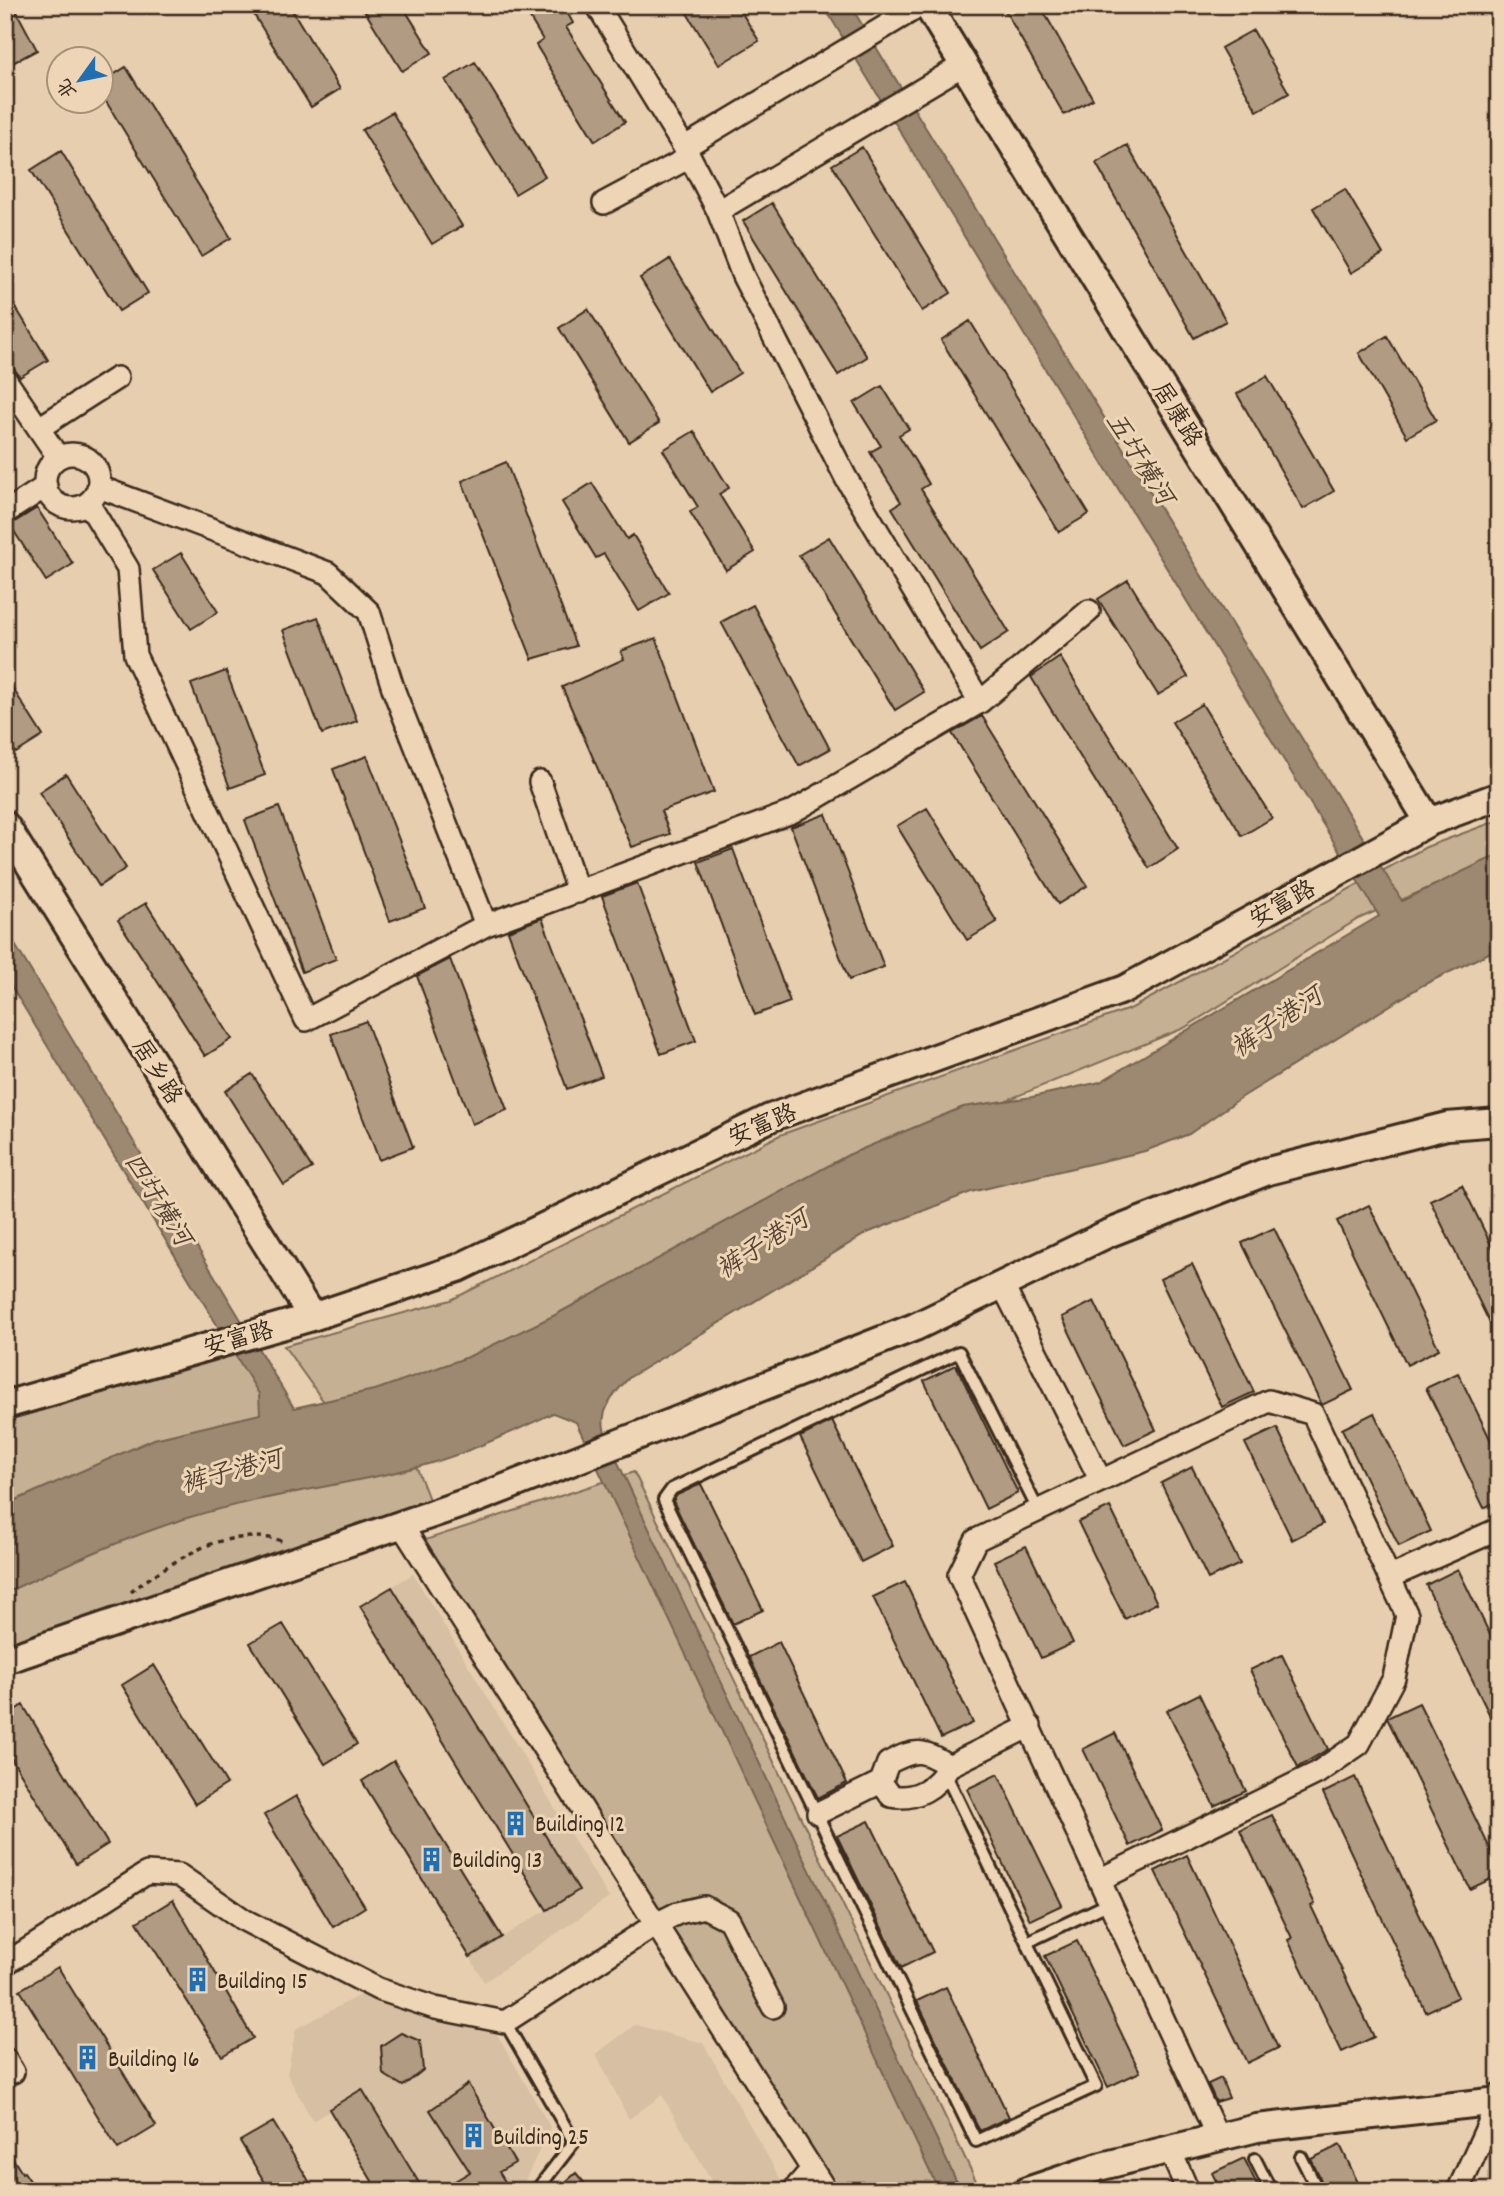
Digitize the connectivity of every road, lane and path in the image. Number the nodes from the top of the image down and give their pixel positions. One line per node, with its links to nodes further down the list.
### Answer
1 (597, 5): 5 (street)
2 (921, 5): 5 (street)
3 (927, 5): 4 (street, 居康路)
4 (963, 65): 7 (street); 19 (street, 居康路)
5 (687, 152): 6 (street); 7 (street)
6 (604, 203)
7 (718, 211): 16 (street)
8 (117, 378): 10 (street)
9 (5, 379): 10 (street)
10 (39, 428): 11 (street)
11 (58, 457): 12 (street); 13 (street)
12 (46, 486): 13 (street); 14 (street)
13 (93, 495): 22 (street); 22 (street)
14 (5, 513)
15 (1089, 611): 16 (street)
16 (980, 702): 21 (street)
17 (540, 782): 21 (street)
18 (1499, 796): 19 (street, 安富路)
19 (1429, 822): 25 (street, 安富路)
20 (5, 825): 25 (street, 居乡路)
21 (578, 892): 22 (street)
22 (486, 925)
23 (1499, 1122): 24 (street)
24 (1002, 1284): 27 (street); 29 (street)
25 (312, 1317): 26 (street, 安富路)
26 (5, 1405)
27 (1101, 1480): 28 (street); 31 (street)
28 (1038, 1510): 33 (street); 36 (lane)
29 (402, 1527): 32 (street); 39 (street)
30 (1499, 1529): 31 (street)
31 (1390, 1577): 37 (street)
32 (5, 1660)
33 (1030, 1726): 34 (street); 37 (street)
34 (947, 1770): 35 (street); 35 (street); 40 (lane)
35 (881, 1782): 36 (street)
36 (818, 1813): 40 (lane)
37 (1101, 1879): 38 (street)
38 (1112, 1902): 40 (lane); 45 (street)
39 (656, 1924): 42 (street); 43 (street); 49 (street)
40 (1027, 1942)
41 (5, 1964): 43 (street)
42 (773, 2007)
43 (505, 2022): 50 (lane)
44 (1498, 2099): 45 (street); 57 (street)
45 (1219, 2138): 46 (street)
46 (1170, 2150): 53 (street); 54 (street)
47 (1301, 2157): 56 (lane)
48 (1255, 2159): 55 (lane)
49 (812, 2169): 51 (street); 52 (street)
50 (536, 2191)
51 (793, 2191)
52 (826, 2191)
53 (1027, 2191)
54 (1188, 2191)
55 (1271, 2191)
56 (1318, 2191)
57 (1458, 2191)

